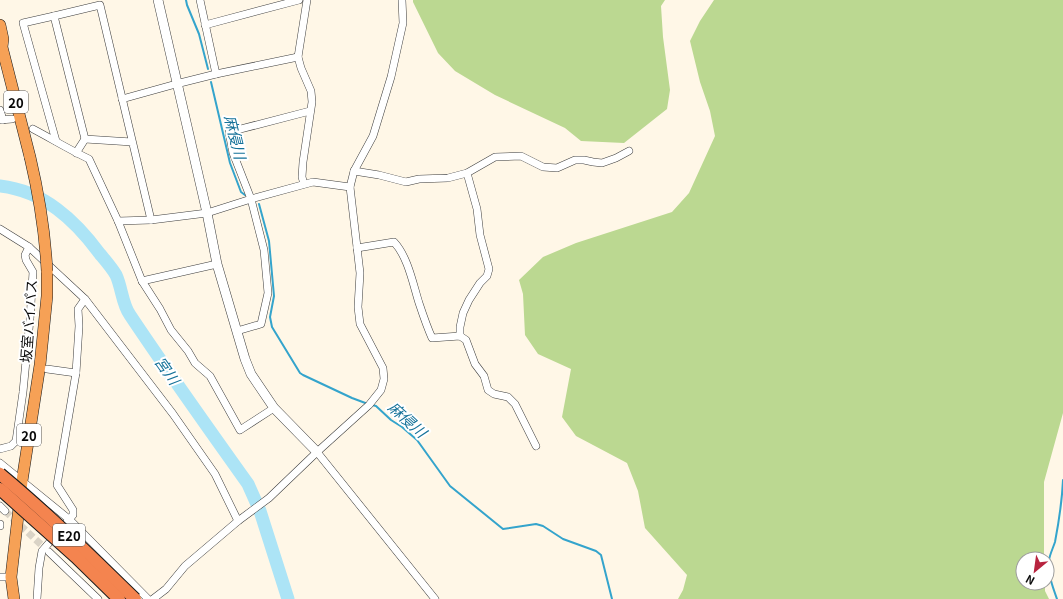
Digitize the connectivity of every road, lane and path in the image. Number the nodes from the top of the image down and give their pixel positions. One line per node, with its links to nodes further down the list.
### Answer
1 (158, 0): 12 (street)
2 (200, 0): 8 (street)
3 (299, 0): 8 (street)
4 (307, 0): 10 (street)
5 (402, 0): 24 (street)
6 (54, 16): 13 (street); 19 (street); 20 (street)
7 (0, 25): 9 (highway, 坂室バイパス / 20)
8 (205, 25): 11 (street)
9 (1, 46): 48 (highway, 坂室バイパス / 20, bridge)
10 (298, 57): 11 (street); 15 (street)
11 (216, 74): 12 (street)
12 (176, 84): 13 (street); 29 (street)
13 (122, 99): 21 (street)
14 (0, 110): 17 (street)
15 (310, 111): 26 (street); 28 (street)
16 (12, 119): 17 (street)
17 (2, 120)
18 (33, 130): 20 (street)
19 (85, 139): 21 (street); 23 (street)
20 (56, 141): 23 (street)
21 (132, 142): 30 (street)
22 (628, 150): 25 (street)
23 (76, 153): 31 (street)
24 (354, 171): 25 (street); 27 (street)
25 (467, 173): 39 (street)
26 (304, 184): 27 (street); 28 (street)
27 (350, 186): 34 (street)
28 (251, 199): 29 (street); 38 (street)
29 (207, 213): 30 (street); 35 (street)
30 (151, 220): 31 (street)
31 (118, 221): 36 (street)
32 (0, 229): 33 (street)
33 (29, 247): 37 (street); 44 (street)
34 (357, 248): 39 (street); 45 (street)
35 (218, 264): 36 (street); 38 (street)
36 (142, 281): 42 (street)
37 (85, 299): 41 (street); 51 (street)
38 (237, 331): 42 (street)
39 (460, 336): 43 (street)
40 (47, 369): 41 (street)
41 (76, 373): 50 (street)
42 (274, 408): 45 (street)
43 (536, 446)
44 (0, 449)
45 (317, 452): 51 (street); 61 (street)
46 (0, 463): 48 (street)
47 (0, 474): 58 (highway, E20, bridge)
48 (22, 480): 50 (street); 53 (highway, 坂室バイパス / 20)
49 (0, 489): 57 (highway, E20, bridge)
50 (70, 520): 55 (street); 59 (street)
51 (240, 520): 60 (street)
52 (49, 552): 56 (street)
53 (6, 577): 54 (highway, 坂室バイパス / 20)
54 (14, 599)
55 (37, 599)
56 (98, 599)
57 (119, 599)
58 (135, 599)
59 (148, 599)
60 (153, 599)
61 (435, 599)

